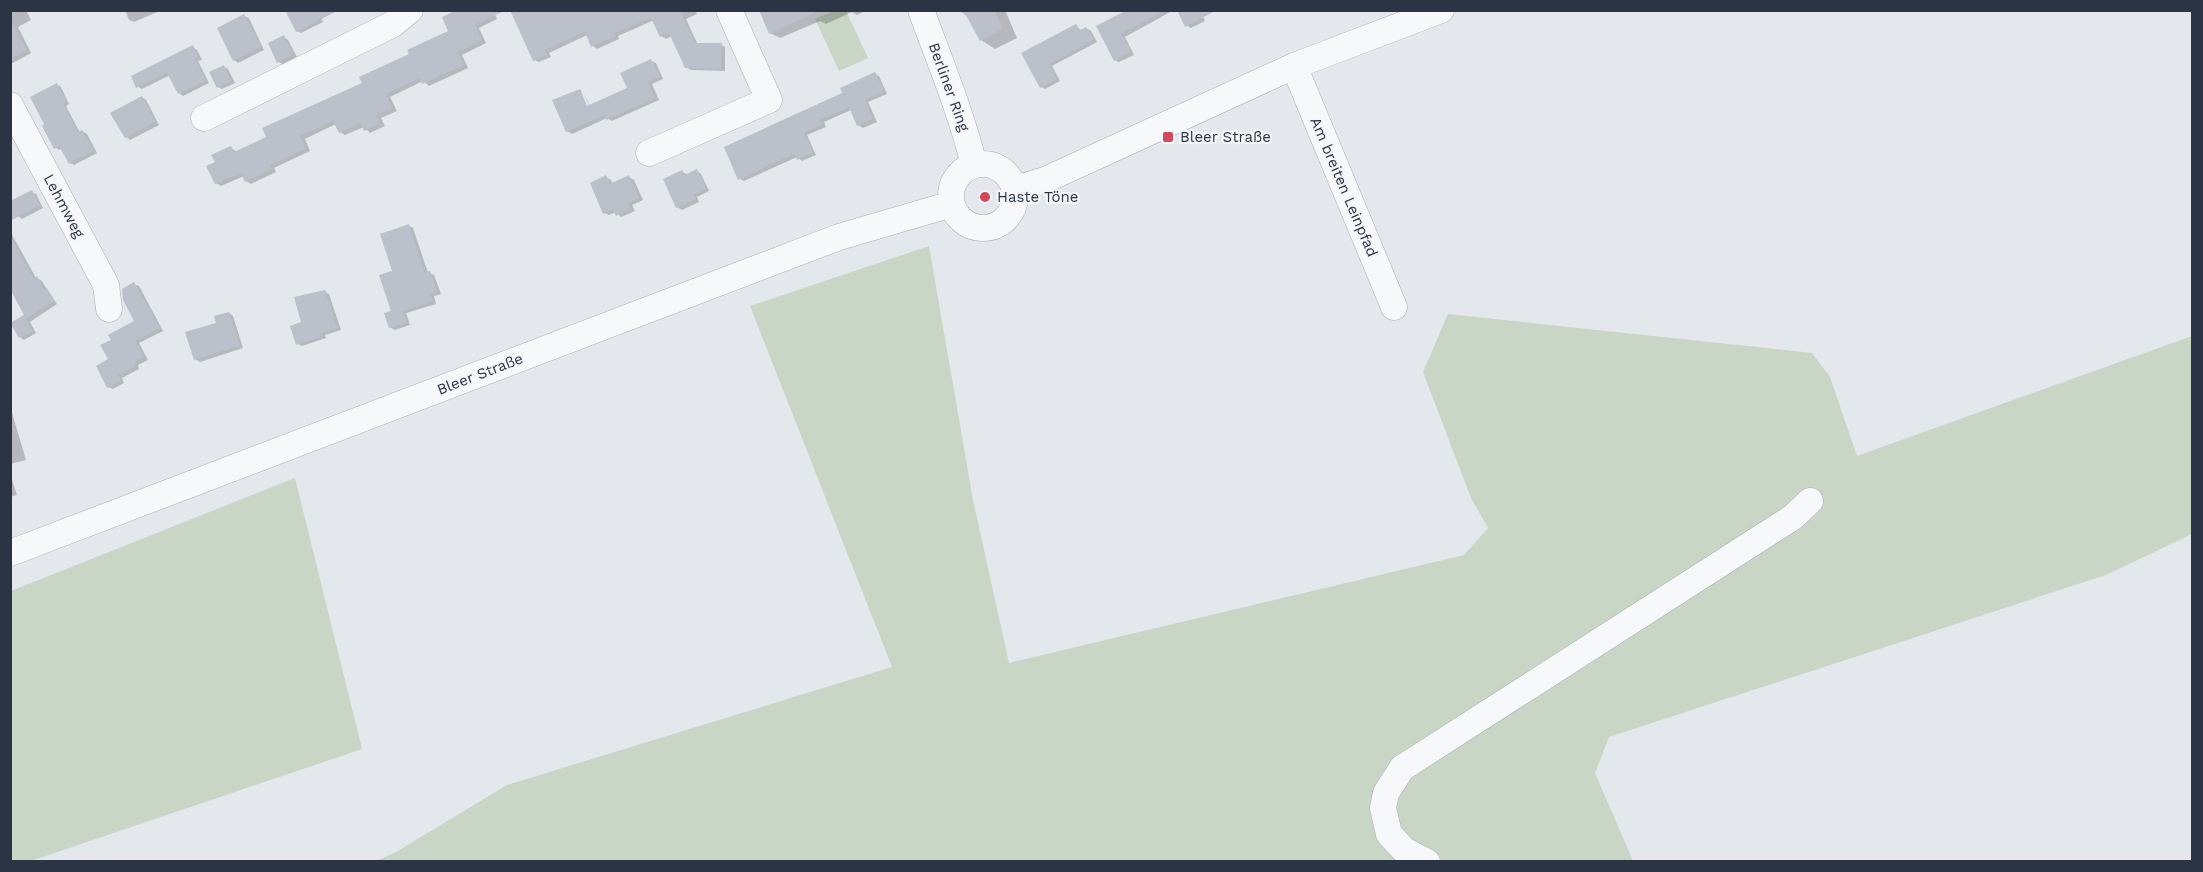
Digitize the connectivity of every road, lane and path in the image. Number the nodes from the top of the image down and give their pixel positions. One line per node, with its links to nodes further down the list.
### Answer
1 (410, 10): 7 (street)
2 (729, 10): 8 (street)
3 (921, 10): 9 (street, Berliner Ring)
4 (1441, 10): 5 (street)
5 (1294, 66): 10 (street); 12 (street, Am breiten Leinpfad)
6 (10, 105): 13 (street, Lehmweg)
7 (204, 118)
8 (649, 153)
9 (974, 165): 10 (street); 11 (street)
10 (1014, 189): 11 (street)
11 (952, 204): 15 (street, Bleer Straße)
12 (1394, 307)
13 (109, 309)
14 (1810, 501): 16 (street)
15 (10, 553)
16 (1427, 861)

